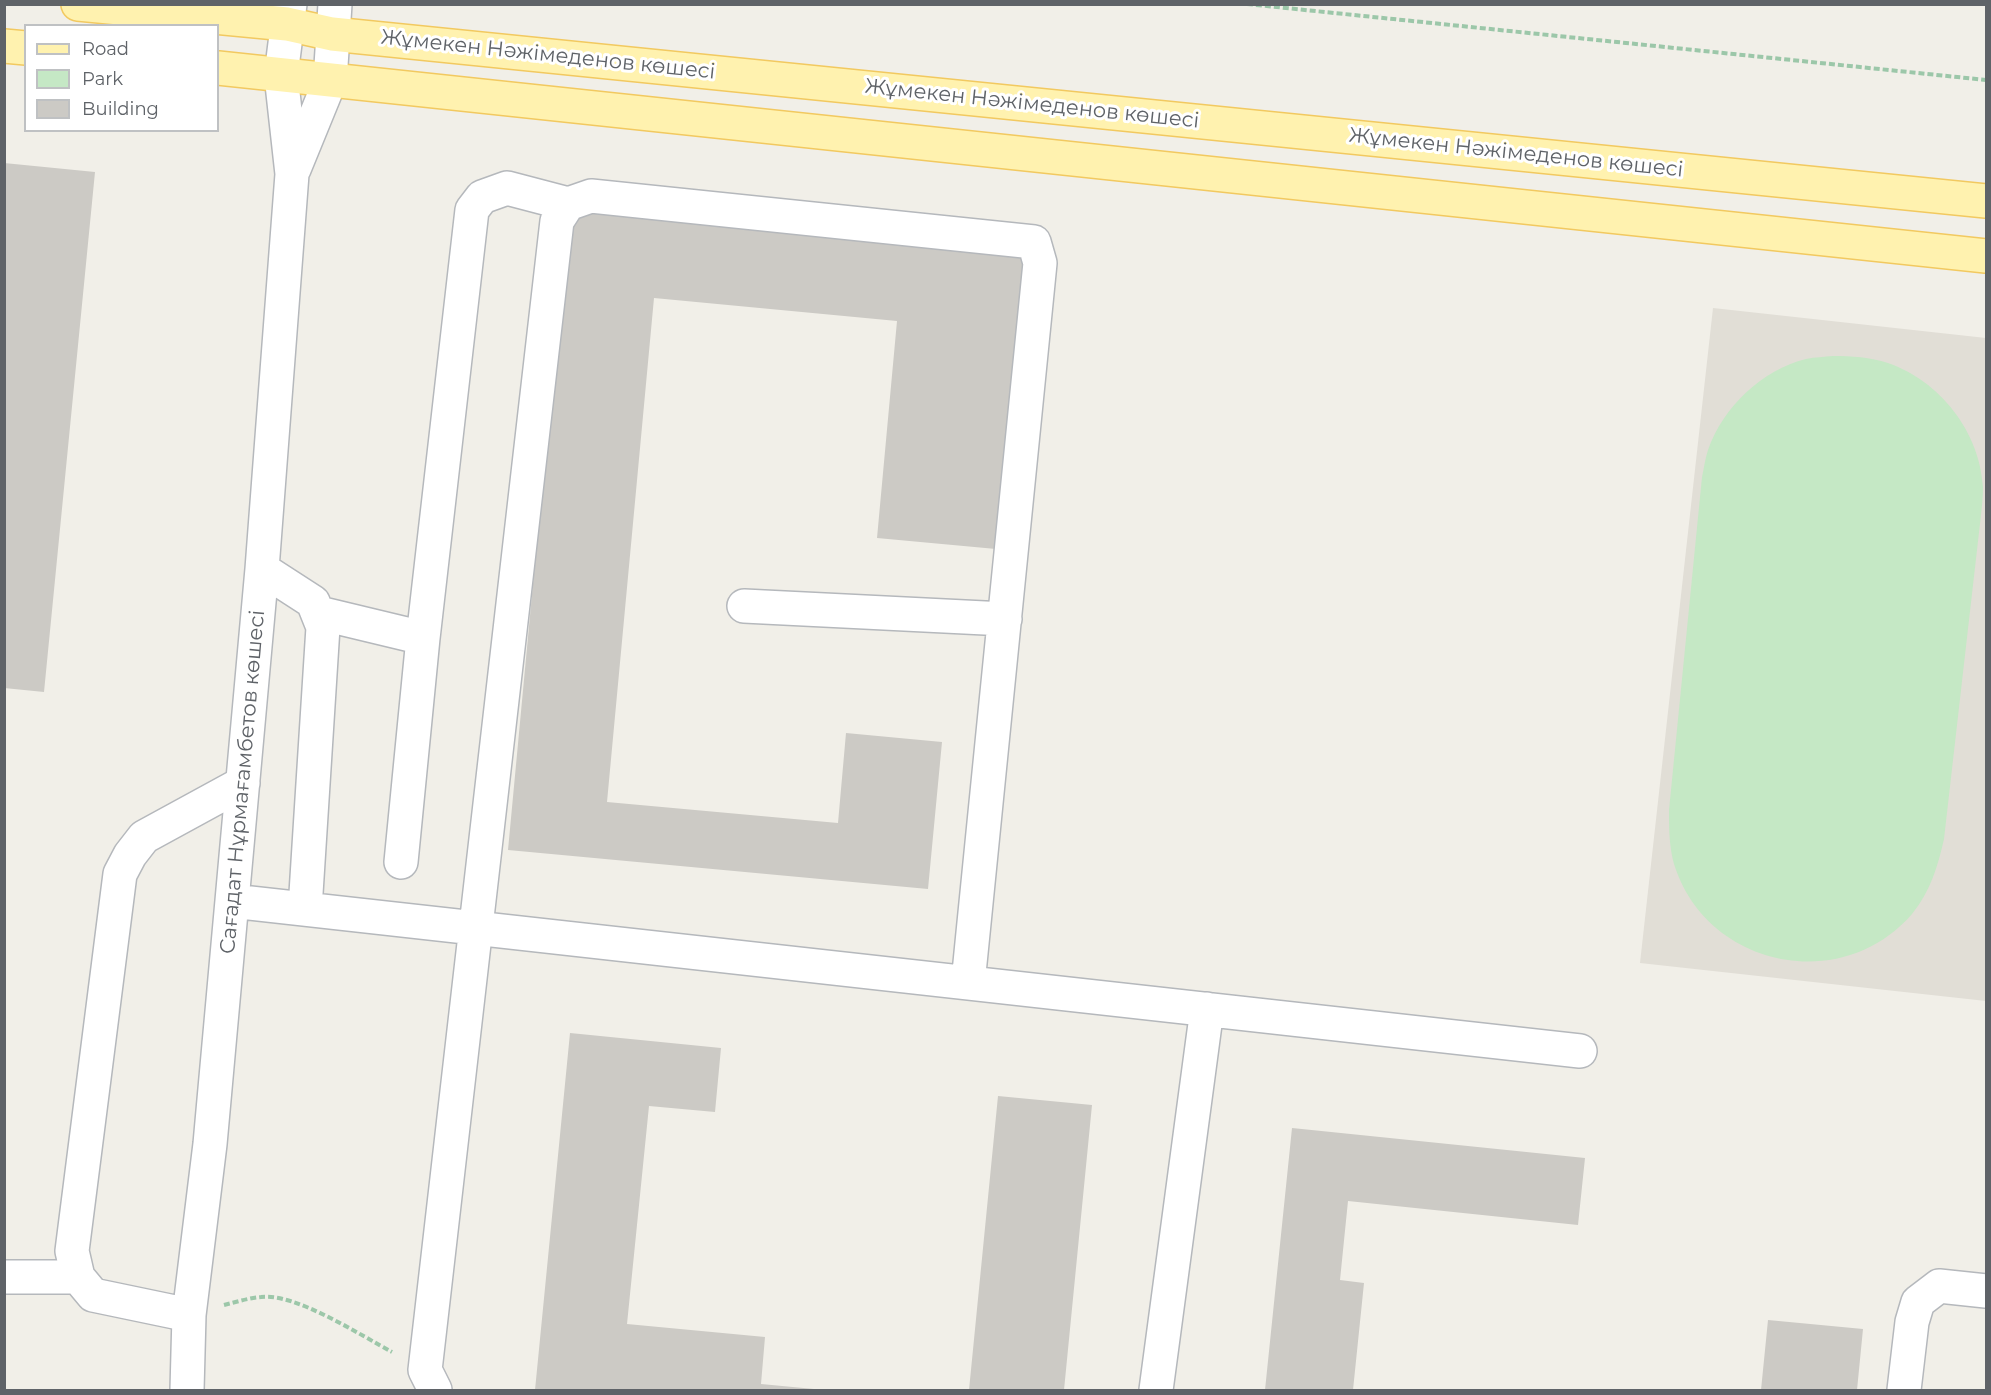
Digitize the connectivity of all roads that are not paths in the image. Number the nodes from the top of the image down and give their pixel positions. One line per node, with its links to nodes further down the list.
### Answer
1 (78, 4): 2 (main road, Жұмекен Нәжімеденов көшесі)
2 (288, 14): 3 (main road, Жұмекен Нәжімеденов көшесі); 7 (street, Сағадат Нұрмағамбетов көшесі)
3 (334, 19): 8 (street, Сағадат Нұрмағамбетов көшесі); 10 (main road, Жұмекен Нәжімеденов көшесі)
4 (4, 46): 5 (main road)
5 (24, 48)
6 (219, 68): 7 (main road)
7 (281, 75): 8 (main road); 9 (street, Сағадат Нұрмағамбетов көшесі)
8 (330, 81): 9 (street, Сағадат Нұрмағамбетов көшесі); 12 (main road)
9 (292, 174): 13 (street, Сағадат Нұрмағамбетов көшесі)
10 (1986, 201)
11 (568, 204): 16 (street); 17 (street); 22 (street)
12 (1986, 256)
13 (262, 569): 15 (street); 18 (street, Сағадат Нұрмағамбетов көшесі)
14 (744, 606): 16 (street)
15 (319, 613): 17 (street); 21 (street)
16 (1005, 619): 23 (street)
17 (423, 638): 19 (street)
18 (243, 783): 20 (street, Сағадат Нұрмағамбетов көшесі); 27 (street)
19 (401, 862)
20 (232, 901): 21 (street); 29 (street, Сағадат Нұрмағамбетов көшесі)
21 (305, 909): 22 (street)
22 (476, 928): 23 (street); 30 (street)
23 (968, 983): 24 (street)
24 (1207, 1009): 25 (street); 32 (street)
25 (1580, 1051)
26 (4, 1277): 27 (street)
27 (78, 1277): 29 (street)
28 (1986, 1291): 33 (street)
29 (189, 1315): 31 (street, Сағадат Нұрмағамбетов көшесі)
30 (430, 1380)
31 (188, 1390)
32 (1156, 1390)
33 (1904, 1390)

